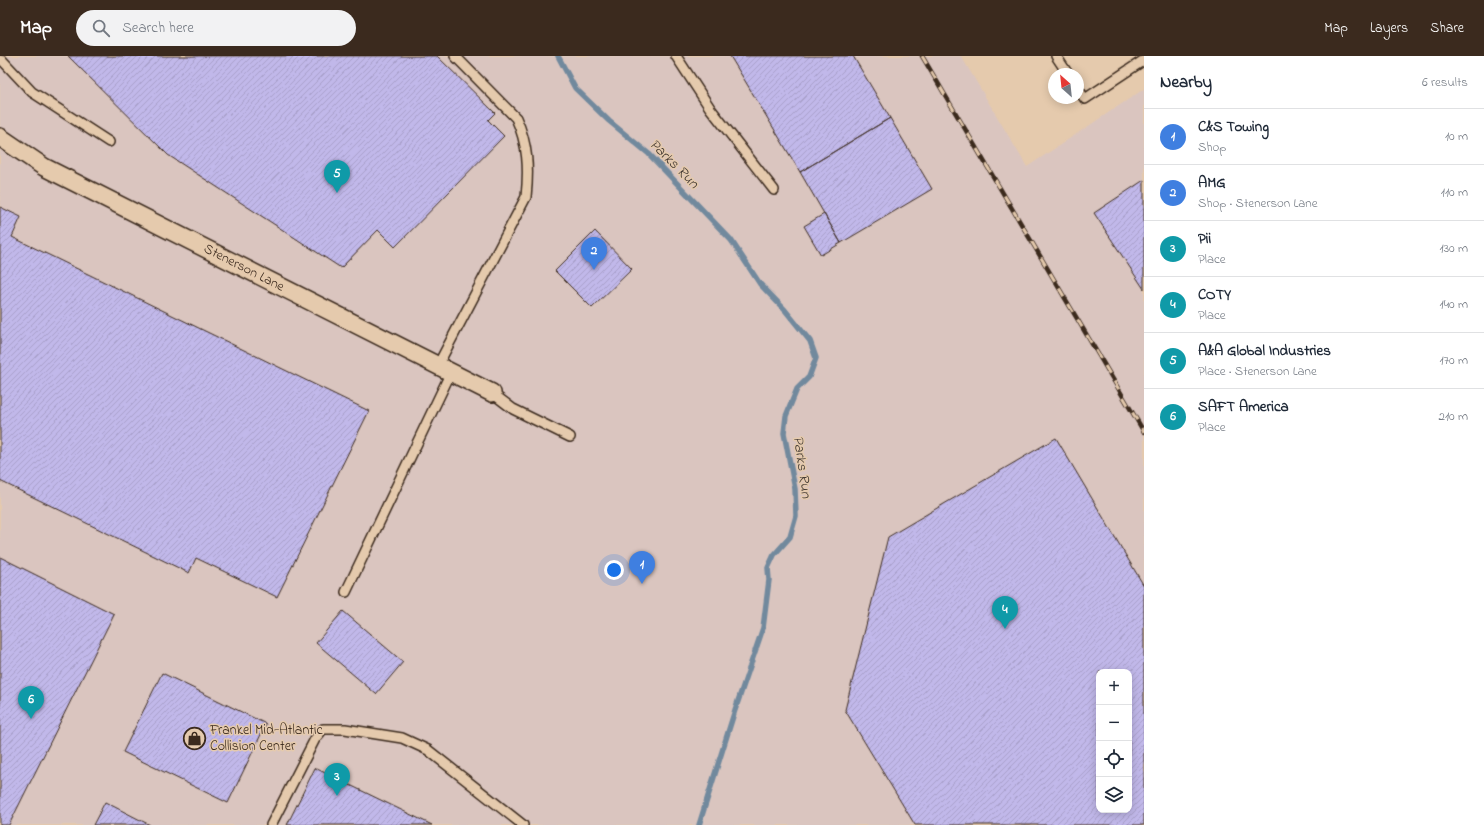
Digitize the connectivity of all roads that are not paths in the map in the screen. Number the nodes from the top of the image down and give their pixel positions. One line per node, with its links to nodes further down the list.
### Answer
1 (455, 56): 11 (lane)
2 (676, 56): 10 (lane)
3 (1056, 56): 6 (lane)
4 (0, 60): 9 (lane)
5 (1144, 60): 7 (lane)
6 (1064, 68)
7 (1084, 98)
8 (0, 137): 11 (street, Stenerson Lane)
9 (109, 142)
10 (774, 190)
11 (444, 369): 12 (street, Stenerson Lane); 14 (lane)
12 (492, 393): 13 (lane)
13 (570, 436)
14 (346, 592)
15 (271, 825): 16 (lane)
16 (523, 825)

